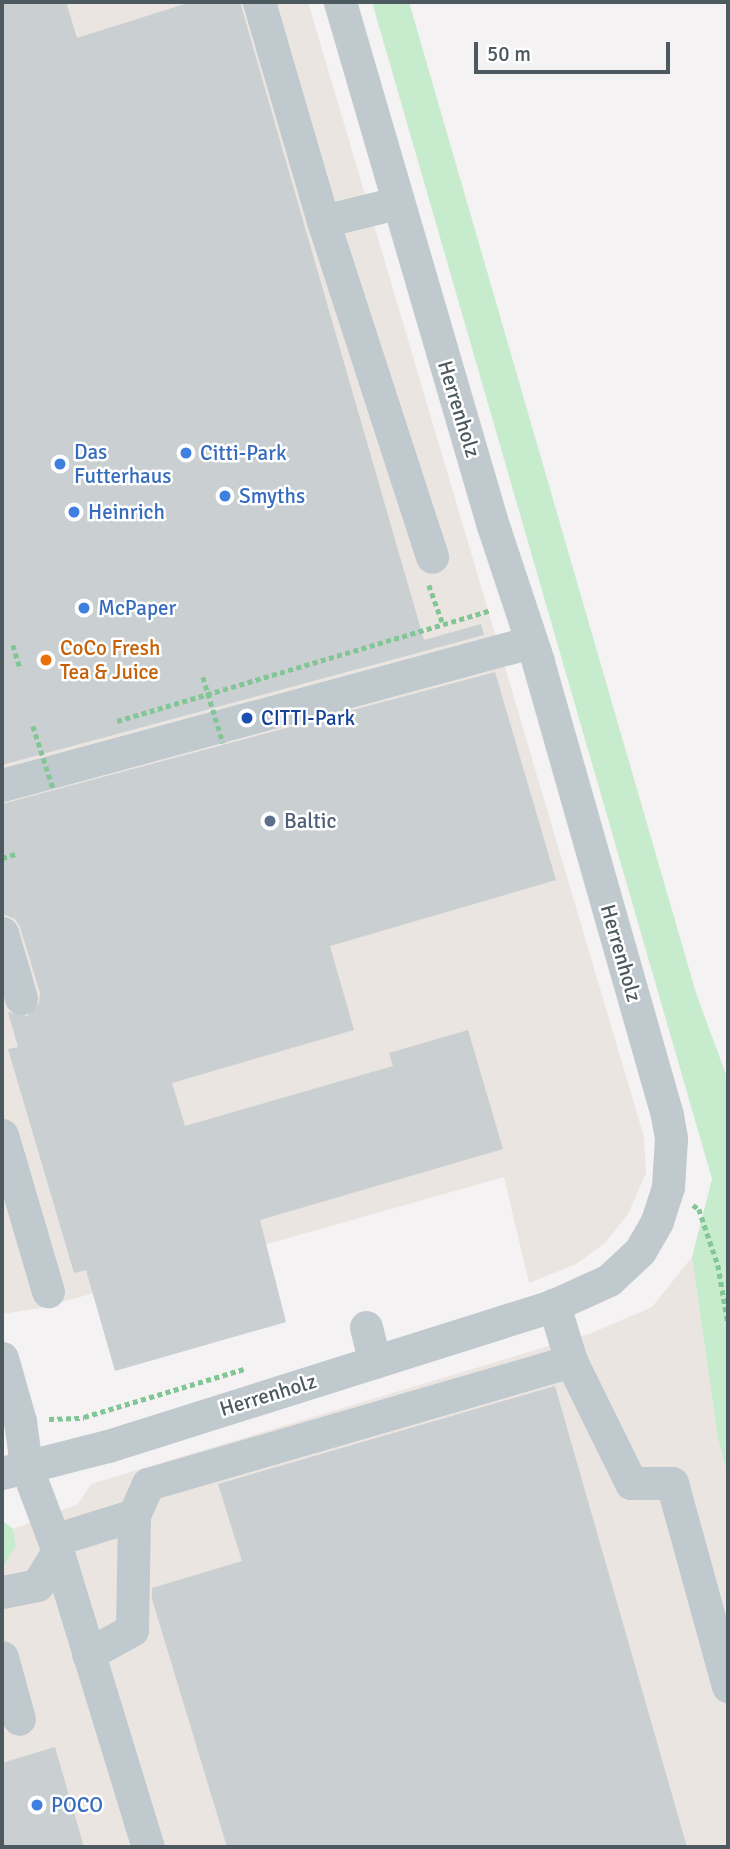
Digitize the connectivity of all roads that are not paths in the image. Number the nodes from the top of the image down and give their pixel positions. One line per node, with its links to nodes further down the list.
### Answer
1 (259, 2): 4 (street)
2 (340, 2): 3 (street, Herrenholz)
3 (397, 203): 4 (street); 6 (street, Herrenholz)
4 (323, 221): 5 (street)
5 (432, 557)
6 (531, 642): 7 (street); 12 (street, Herrenholz)
7 (2, 785)
8 (2, 933): 9 (street)
9 (21, 998)
10 (2, 1135): 11 (street)
11 (48, 1291)
12 (554, 1305): 15 (street); 16 (street, Herrenholz)
13 (366, 1327): 16 (street)
14 (2, 1358): 17 (street)
15 (571, 1361): 18 (street); 23 (street)
16 (375, 1362): 17 (street, Herrenholz)
17 (14, 1469): 19 (street)
18 (134, 1515): 19 (street); 21 (street)
19 (55, 1548): 20 (street); 21 (street)
20 (2, 1592)
21 (88, 1654): 25 (street)
22 (2, 1657): 24 (street)
23 (728, 1686)
24 (19, 1719)
25 (148, 1847)

